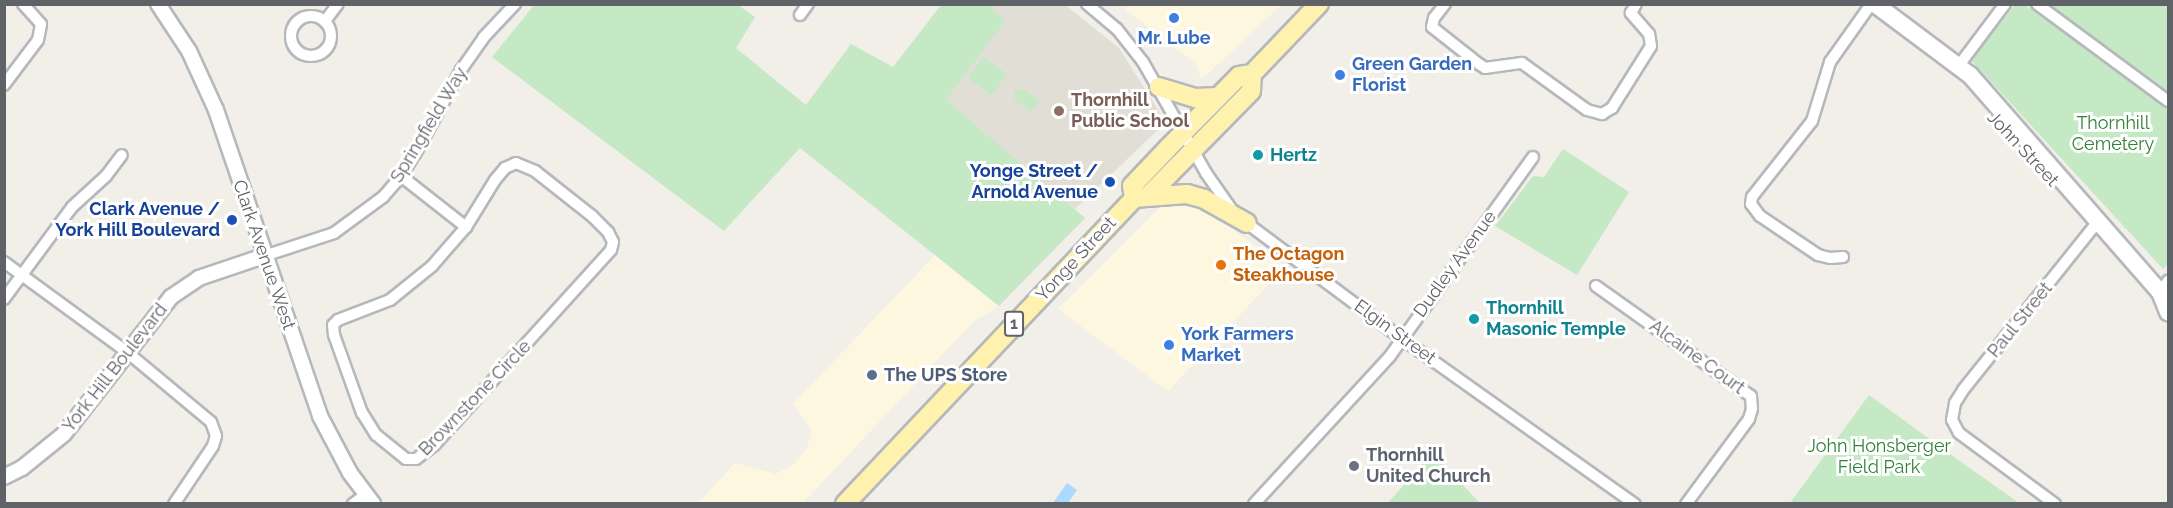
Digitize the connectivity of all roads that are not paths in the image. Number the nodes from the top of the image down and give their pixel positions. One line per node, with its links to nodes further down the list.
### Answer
1 (23, 4): 17 (street)
2 (158, 4): 30 (street, Clark Avenue West)
3 (338, 4): 14 (street)
4 (515, 4): 25 (street, Springfield Way)
5 (808, 4): 13 (street)
6 (1087, 4): 18 (street, Elgin Street)
7 (1319, 4): 16 (main road, Yonge Street / 1)
8 (1444, 4): 9 (street)
9 (1636, 4)
10 (1873, 4): 15 (main road, John Street); 31 (street)
11 (2006, 4): 15 (street)
12 (2037, 4): 20 (street)
13 (800, 15)
14 (325, 21)
15 (1957, 68): 28 (main road, John Street)
16 (1252, 74): 19 (main road, Yonge Street / 1); 22 (main road, Yonge Street / 1)
17 (4, 85)
18 (1160, 87): 19 (main road); 21 (street, Elgin Street)
19 (1217, 97): 21 (main road, Yonge Street / 1)
20 (2169, 101)
21 (1185, 132): 22 (street, Elgin Street); 26 (main road, Yonge Street / 1)
22 (1195, 150): 26 (main road, Yonge Street / 1); 27 (street, Elgin Street)
23 (122, 155): 33 (street)
24 (1533, 157): 38 (street, Dudley Avenue)
25 (401, 176): 29 (street); 30 (street, Springfield Way)
26 (1140, 197): 27 (main road); 44 (main road, Yonge Street / 1)
27 (1246, 223): 38 (street, Elgin Street)
28 (2097, 223): 35 (main road, John Street); 48 (street, Paul Street)
29 (466, 227): 29 (street, Brownstone Circle)
30 (264, 256): 39 (street, York Hill Boulevard); 41 (street, Clark Avenue West)
31 (1843, 257)
32 (4, 262): 33 (street)
33 (22, 275): 36 (street); 39 (street)
34 (1596, 286): 47 (street, Alcaine Court)
35 (2166, 290): 37 (main road, John Street)
36 (4, 299)
37 (2169, 312)
38 (1401, 338): 45 (street, Dudley Avenue); 46 (street, Elgin Street)
39 (127, 352): 40 (street, York Hill Boulevard); 42 (street)
40 (4, 477)
41 (369, 499): 43 (street)
42 (174, 504)
43 (353, 504)
44 (845, 504)
45 (1254, 504)
46 (1635, 504)
47 (1686, 504)
48 (2055, 504)

